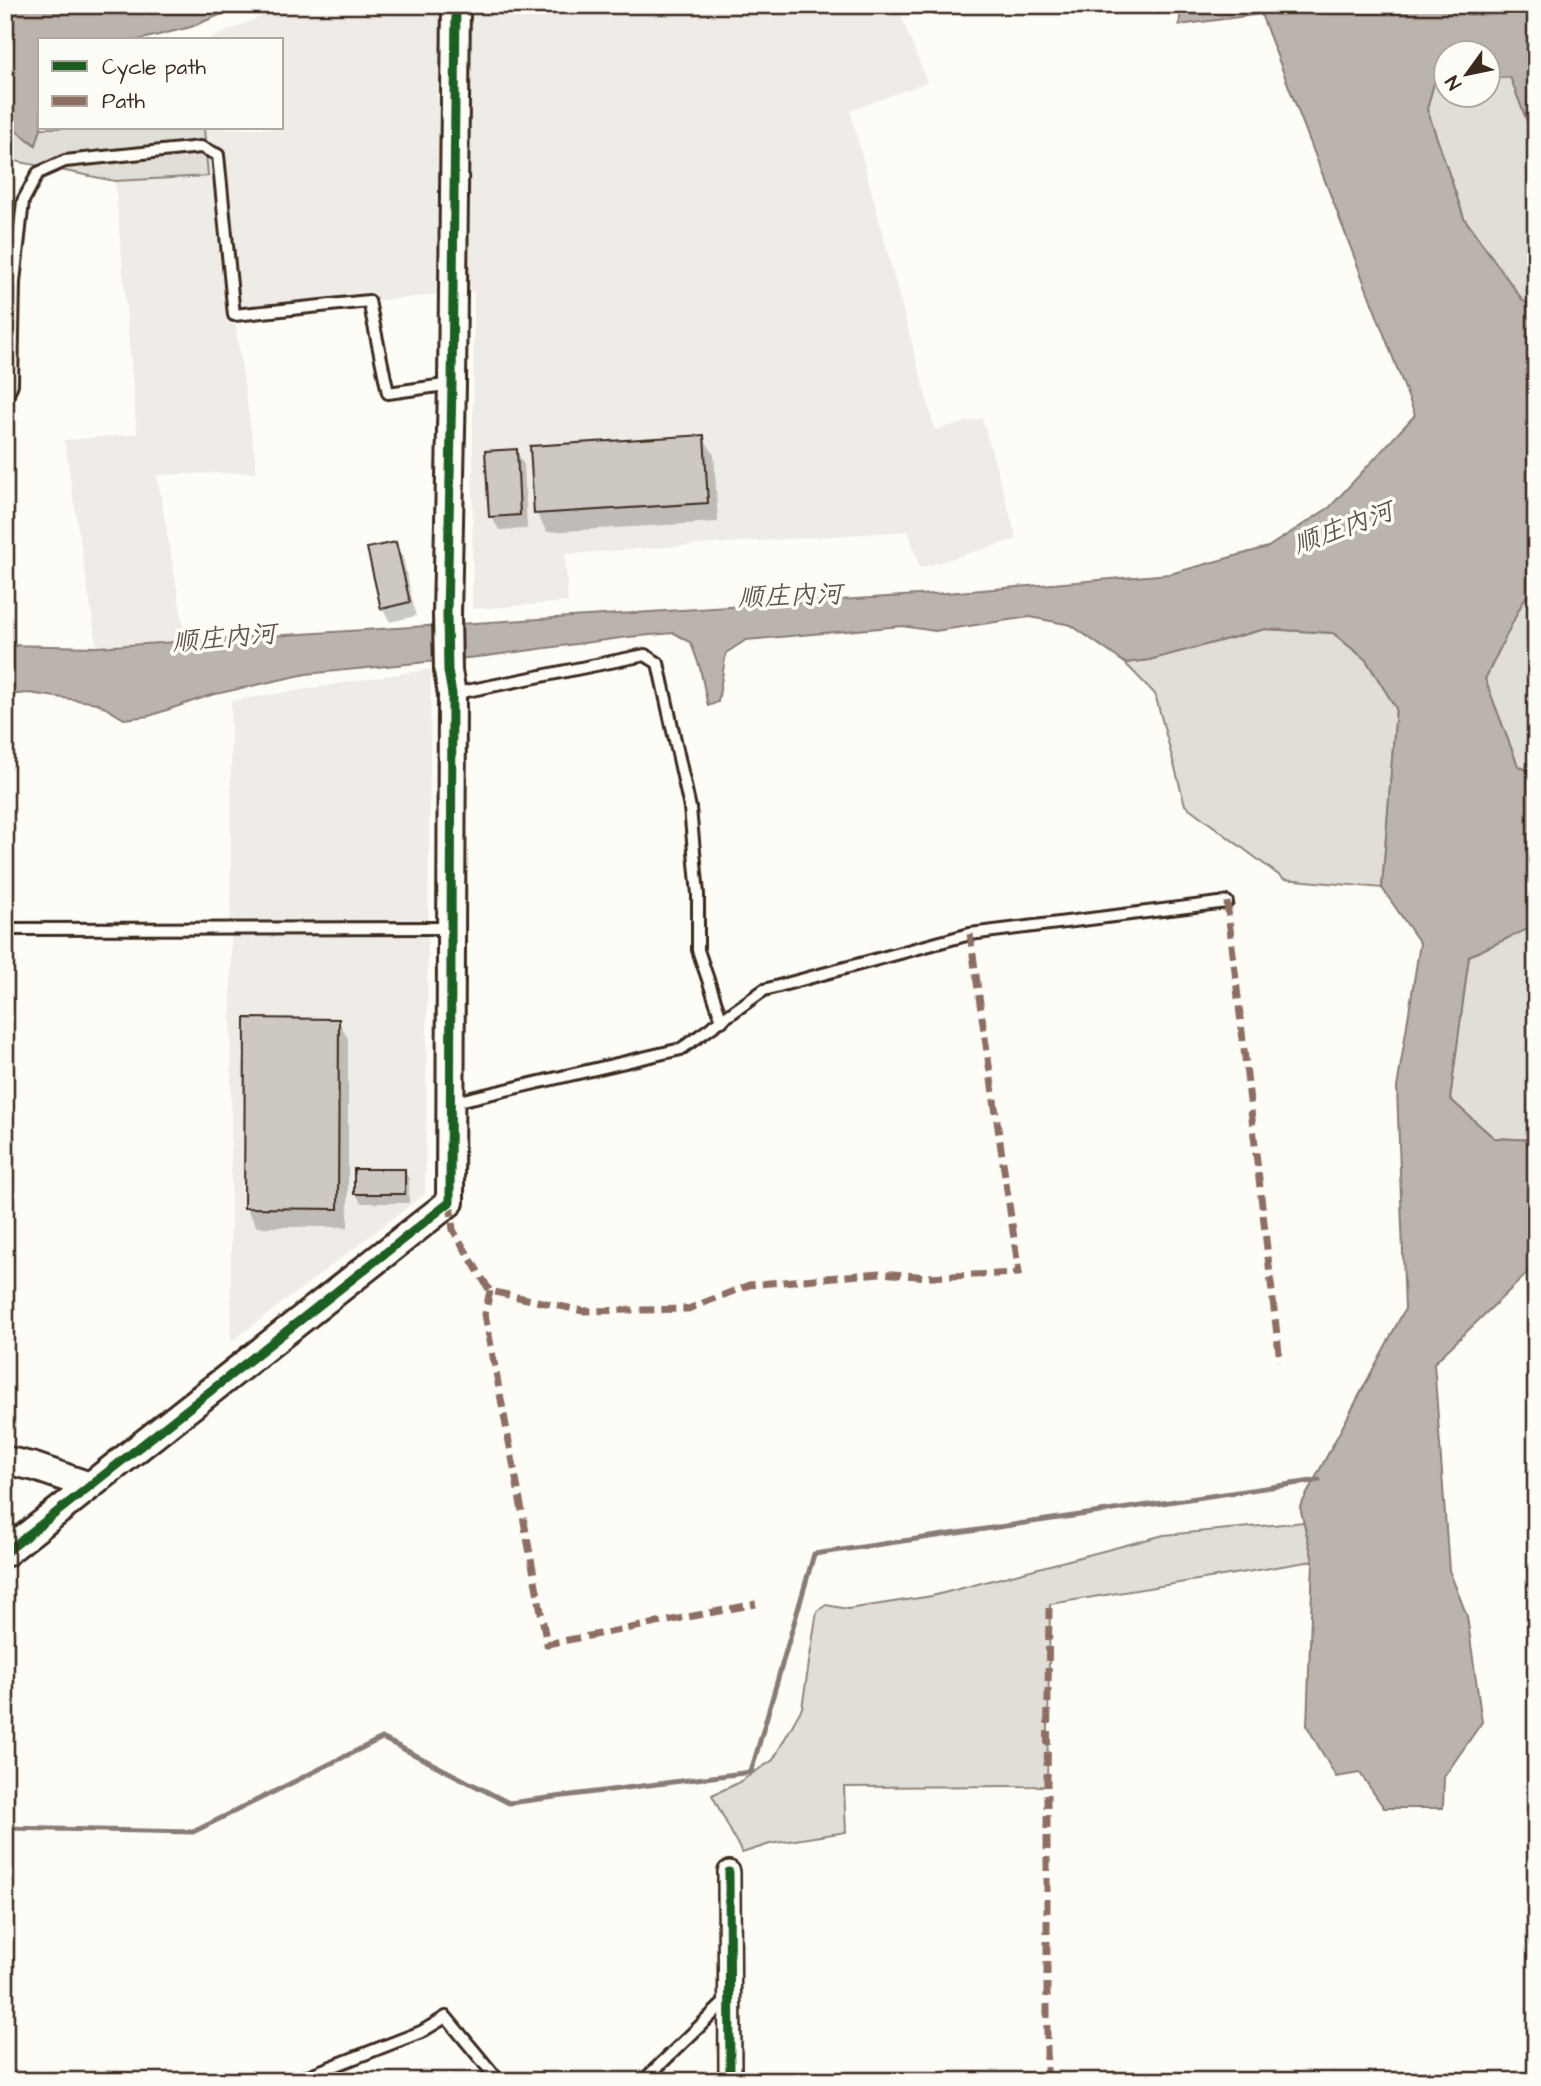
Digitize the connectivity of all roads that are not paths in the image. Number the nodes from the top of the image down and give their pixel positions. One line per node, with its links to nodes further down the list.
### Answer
1 (456, 5): 2 (street)
2 (452, 384): 3 (lane); 4 (street)
3 (5, 402)
4 (450, 682): 6 (street); 8 (lane)
5 (1227, 902): 8 (lane)
6 (451, 928): 7 (lane); 9 (street)
7 (5, 929)
8 (722, 1021): 9 (lane)
9 (450, 1103): 11 (street)
10 (5, 1460): 11 (street)
11 (90, 1486): 12 (street)
12 (5, 1553)
13 (729, 1872): 14 (street)
14 (730, 1997): 17 (lane); 18 (street)
15 (295, 2081): 16 (lane)
16 (499, 2081)
17 (643, 2081)
18 (730, 2081)

